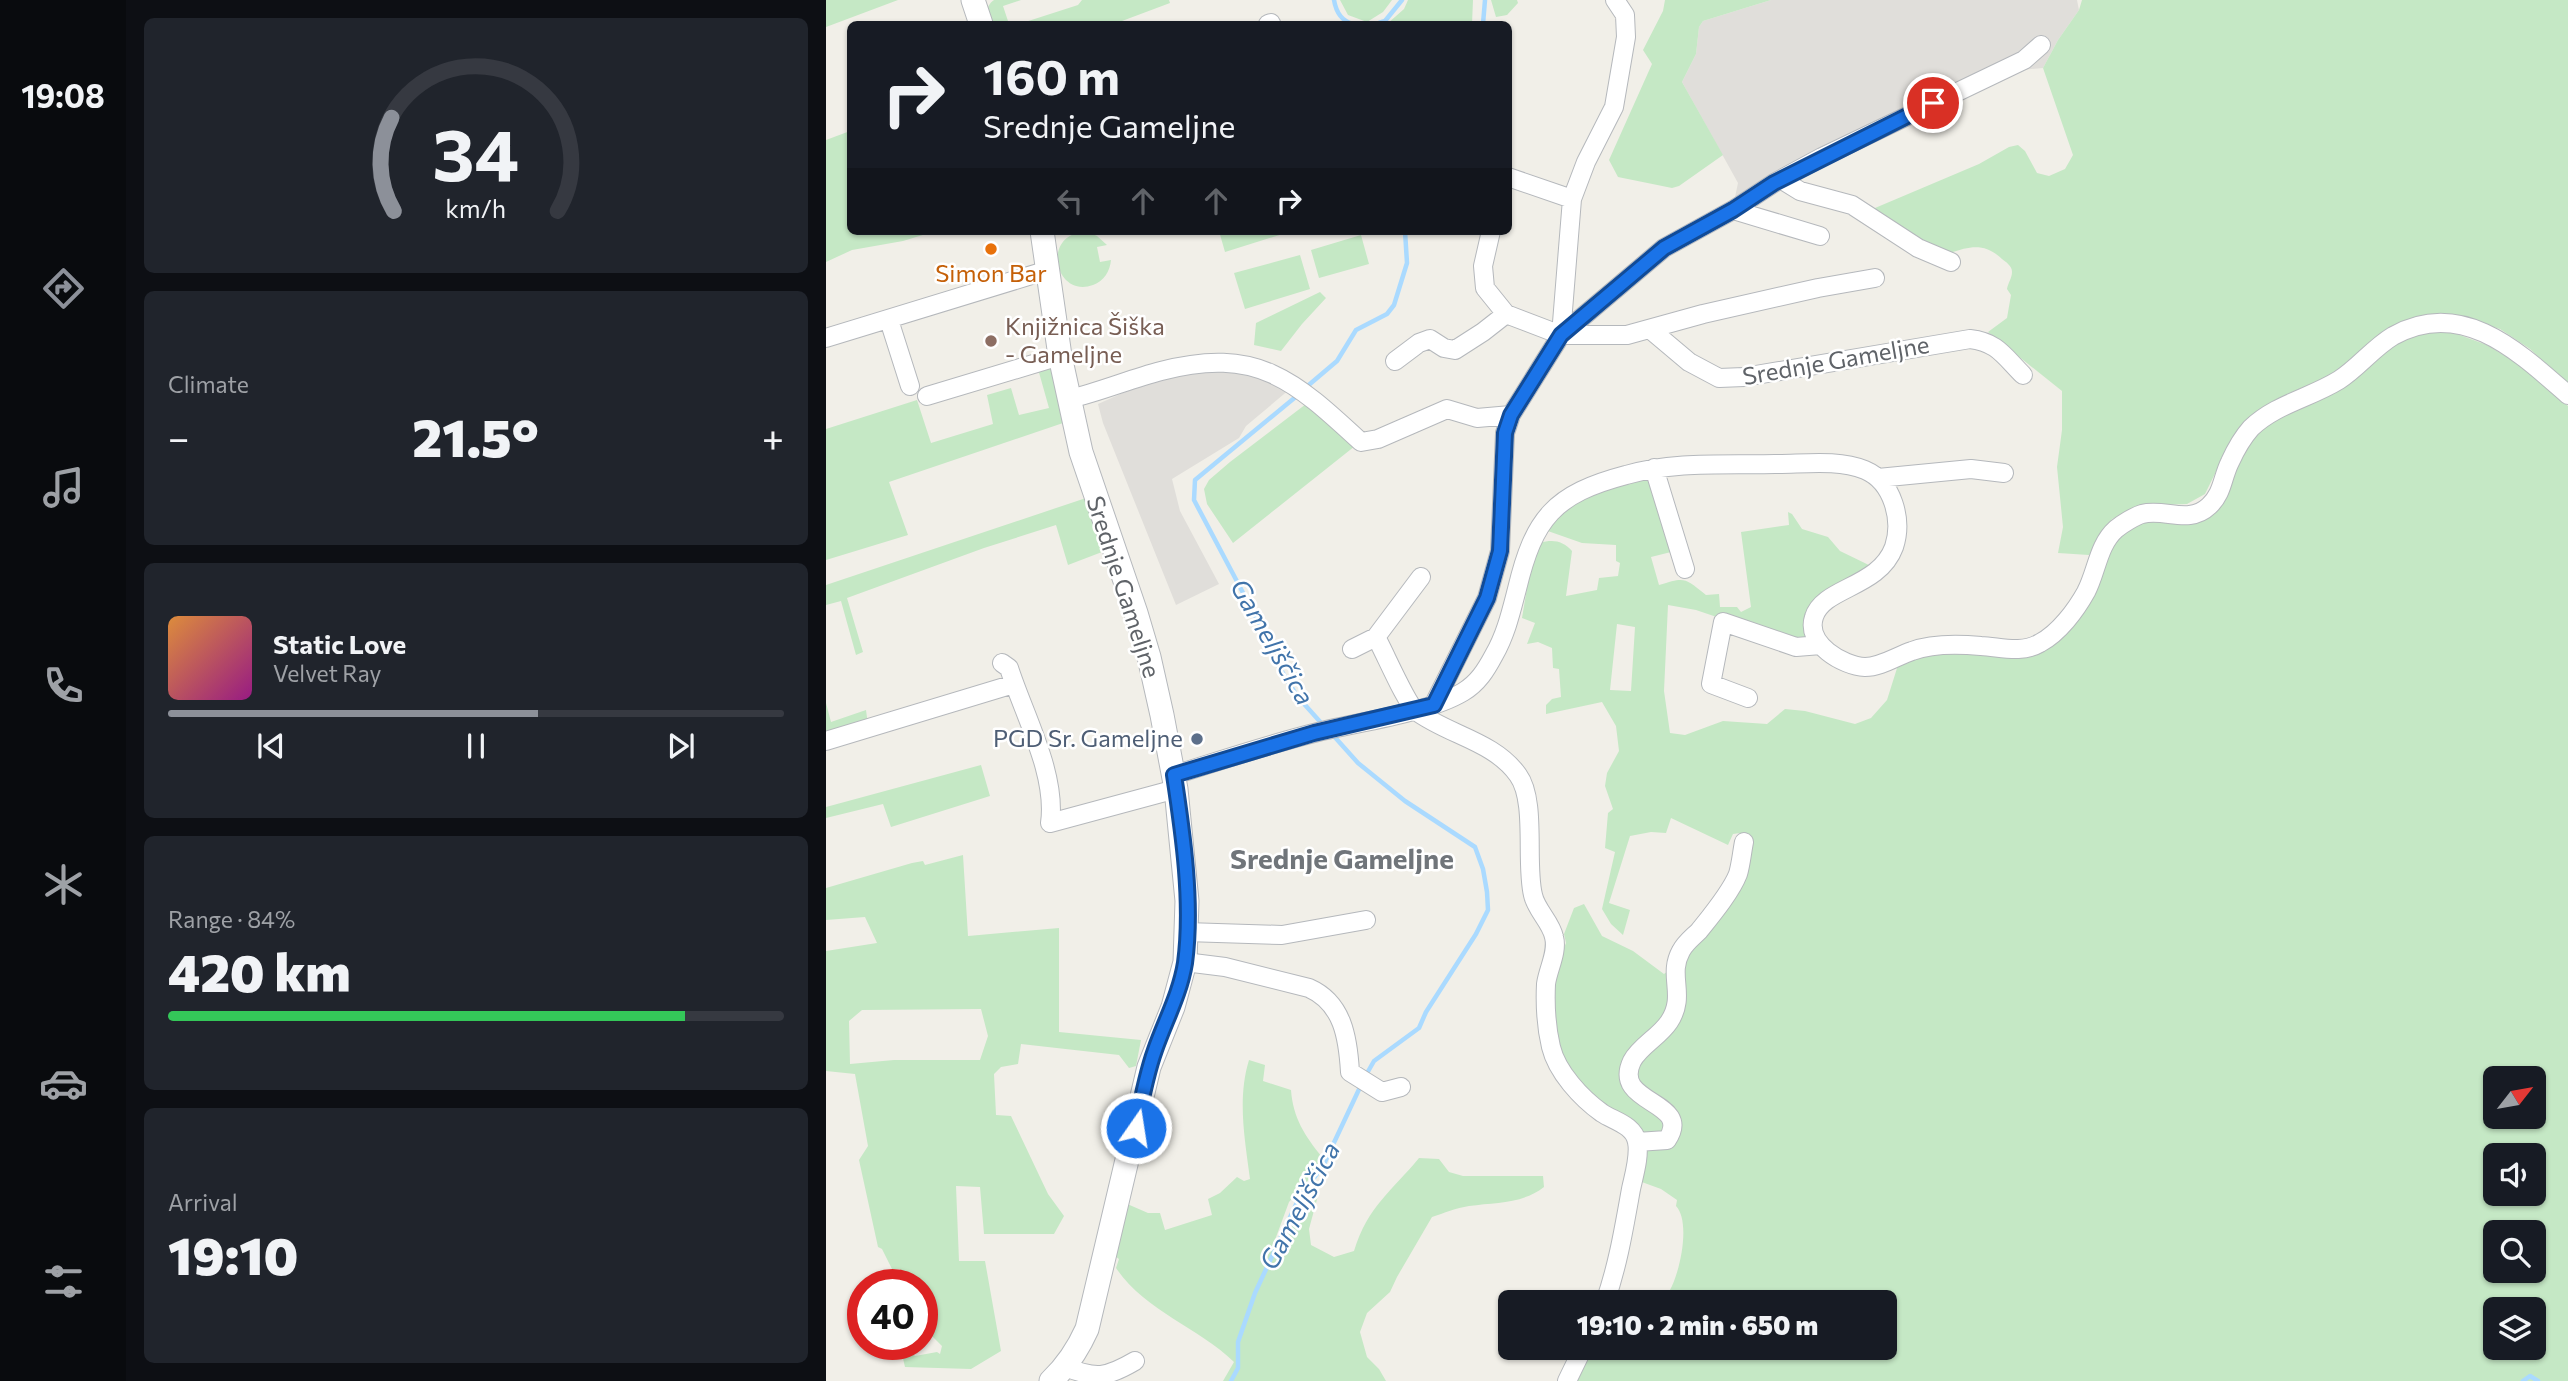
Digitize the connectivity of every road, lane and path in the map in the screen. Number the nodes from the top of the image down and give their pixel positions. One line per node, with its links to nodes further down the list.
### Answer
1 (1615, 0): 5 (street)
2 (2041, 45): 4 (street)
3 (1512, 178): 5 (street)
4 (1782, 180): 6 (street); 10 (street)
5 (1572, 199): 16 (street)
6 (1733, 210): 9 (street); 16 (street)
7 (1043, 235): 11 (street, Srednje Gameljne)
8 (1490, 235): 13 (street)
9 (1820, 236)
10 (1951, 262)
11 (1048, 270): 14 (street); 18 (street, Srednje Gameljne)
12 (1875, 278): 15 (street)
13 (1506, 314): 16 (street); 19 (street)
14 (889, 320): 17 (street); 21 (street)
15 (1651, 330): 16 (street); 20 (street, Srednje Gameljne)
16 (1561, 335): 25 (street)
17 (826, 338)
18 (1060, 356): 23 (street); 24 (street, Srednje Gameljne)
19 (1395, 361)
20 (2023, 374)
21 (910, 386)
22 (2568, 395): 32 (street)
23 (927, 396)
24 (1069, 399): 25 (street); 40 (street, Srednje Gameljne)
25 (1511, 415): 37 (street)
26 (1654, 468): 28 (street); 29 (street); 37 (street)
27 (2004, 473): 28 (street)
28 (1878, 478): 32 (street)
29 (1685, 569)
30 (1421, 578): 31 (street)
31 (1376, 637): 33 (street); 38 (street)
32 (1821, 645): 36 (street)
33 (1352, 649)
34 (1002, 663): 35 (street)
35 (1014, 684): 39 (street); 40 (street)
36 (1748, 698)
37 (1434, 705): 38 (street)
38 (1414, 710): 40 (street); 46 (street)
39 (826, 741)
40 (1175, 782): 43 (street, Srednje Gameljne)
41 (1744, 842): 46 (street)
42 (1366, 920): 43 (street)
43 (1186, 932): 44 (street, Srednje Gameljne)
44 (1185, 962): 45 (street); 50 (street, Srednje Gameljne)
45 (1401, 1087)
46 (1637, 1142): 47 (street)
47 (1609, 1290)
48 (1577, 1360): 51 (street)
49 (1135, 1361): 50 (street)
50 (1058, 1374)
51 (1567, 1381)

